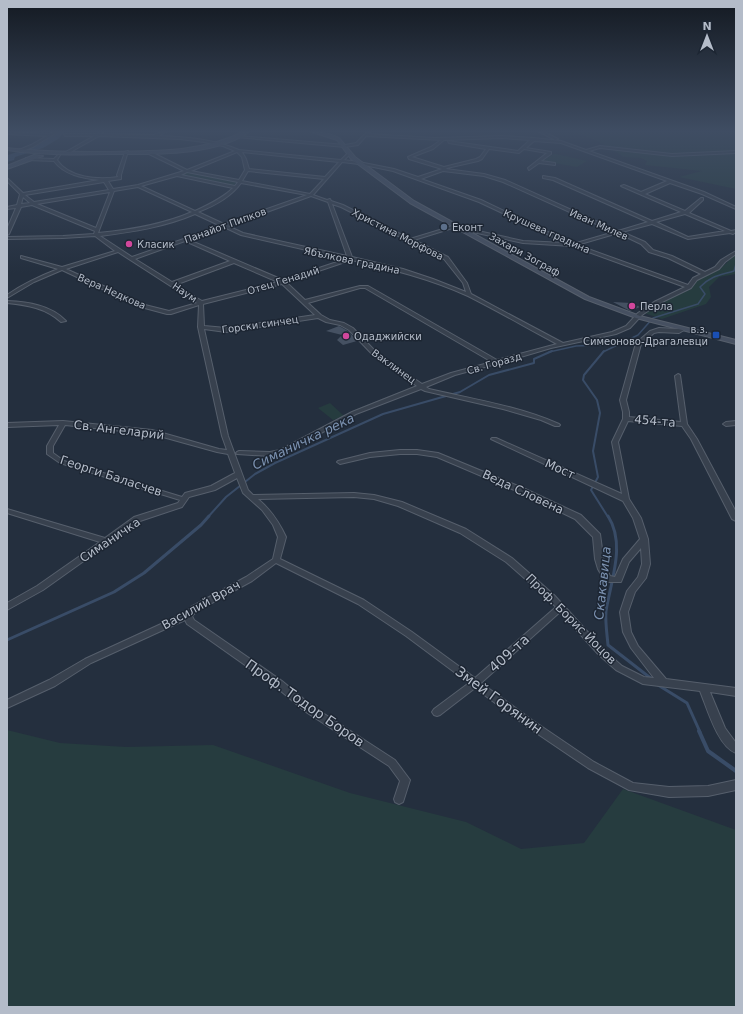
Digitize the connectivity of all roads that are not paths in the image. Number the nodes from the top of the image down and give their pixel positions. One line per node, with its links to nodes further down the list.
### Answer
1 (96, 178): 15 (street)
2 (118, 178): 15 (street)
3 (120, 178): 21 (street)
4 (165, 178): 18 (street)
5 (193, 178): 20 (street)
6 (222, 178): 16 (street, Христина Морфова)
7 (242, 178): 16 (street)
8 (325, 178): 25 (street)
9 (380, 178): 37 (street, Захари Зограф)
10 (419, 178): 45 (street, Крушева градина)
11 (495, 178): 38 (street, Иван Милев)
12 (551, 178): 35 (street)
13 (659, 178): 17 (street)
14 (7, 179): 23 (street, Наум)
15 (105, 180): 22 (street); 23 (street)
16 (240, 182): 20 (street); 25 (street, Христина Морфова)
17 (669, 182): 24 (street); 32 (street)
18 (138, 186): 21 (street); 33 (street, Ябълкова градина)
19 (623, 186): 24 (street)
20 (236, 187): 33 (street)
21 (129, 188): 22 (street)
22 (112, 191): 29 (street); 40 (street)
23 (22, 194): 29 (street, Наум); 30 (street)
24 (641, 194): 34 (street)
25 (311, 195): 27 (street, Христина Морфова); 36 (street, Панайот Пипков)
26 (702, 199): 34 (street)
27 (329, 200): 44 (street, Христина Морфова); 50 (street)
28 (7, 204): 30 (street)
29 (33, 204): 30 (street); 40 (street, Наум)
30 (19, 206): 31 (street); 41 (street)
31 (7, 208)
32 (736, 208)
33 (194, 212): 36 (street, Ябълкова градина); 40 (street)
34 (687, 212): 35 (street); 39 (street)
35 (650, 222): 38 (street); 39 (street)
36 (223, 226): 43 (street, Панайот Пипков); 50 (street, Ябълкова градина)
37 (456, 227): 44 (street); 45 (street); 63 (street, Захари Зограф)
38 (615, 232): 45 (street); 53 (street, Иван Милев)
39 (735, 232)
40 (96, 233): 42 (street); 46 (street, Наум)
41 (7, 234)
42 (7, 238)
43 (185, 240): 49 (street, Панайот Пипков); 51 (street, Ваклинец)
44 (410, 240): 57 (street, Христина Морфова)
45 (573, 245): 56 (street, Крушева градина)
46 (118, 251): 49 (street, Наум); 52 (street)
47 (736, 252): 53 (street, Св. Горазд)
48 (23, 258): 52 (street, Вера Недкова)
49 (131, 259): 55 (street, Наум)
50 (350, 259): 54 (street, Отец Генадий); 57 (street, Ябълкова градина)
51 (235, 261): 54 (street, Ваклинец); 55 (street)
52 (63, 269): 58 (street); 61 (street, Вера Недкова)
53 (705, 274): 56 (street, Св. Горазд)
54 (284, 282): 60 (street, Ваклинец); 61 (street, Отец Генадий)
55 (172, 284): 61 (street, Наум)
56 (689, 287): 63 (street, Св. Горазд)
57 (469, 296): 68 (street, Ябълкова градина)
58 (7, 298)
59 (7, 302): 64 (street)
60 (305, 302): 62 (street, Ваклинец); 69 (street)
61 (201, 303): 65 (street, Наум)
62 (319, 316): 65 (street, Горски синчец); 71 (street, Ваклинец)
63 (641, 318): 66 (street, Захари Зограф); 68 (street, Св. Горазд)
64 (64, 321)
65 (201, 327): 80 (street, Наум)
66 (682, 329): 67 (street, Захари Зограф); 72 (street)
67 (736, 342)
68 (561, 344): 69 (street, Св. Горазд)
69 (498, 363): 71 (street, Св. Горазд)
70 (678, 376): 76 (street)
71 (422, 387): 78 (street, Ваклинец); 81 (street, Св. Горазд)
72 (626, 419): 76 (street, 454-та); 86 (street)
73 (63, 423): 75 (street, Св. Ангеларий); 80 (street, Св. Ангеларий); 85 (street, Георги Баласчев)
74 (736, 423): 77 (street)
75 (7, 424)
76 (684, 424): 88 (street)
77 (726, 424)
78 (557, 425)
79 (494, 439): 86 (street, Мост)
80 (230, 452): 83 (street, Наум)
81 (239, 453)
82 (340, 462): 89 (street, Веда Словена)
83 (238, 474): 84 (street, Наум); 85 (street, Симаничка)
84 (253, 497): 91 (street); 92 (street, Проф. Борис Йоцов)
85 (183, 499): 90 (street, Симаничка)
86 (626, 499): 89 (street)
87 (7, 511): 90 (street)
88 (735, 516)
89 (644, 539): 95 (street)
90 (106, 541): 93 (street, Симаничка)
91 (276, 560): 94 (street, Василий Врач); 96 (street, Змей Горянин)
92 (561, 607): 95 (street, Проф. Борис Йоцов); 96 (street, 409-та)
93 (7, 608)
94 (188, 615): 99 (street, Василий Врач); 103 (street, Проф. Тодор Боров)
95 (662, 681): 97 (street, Проф. Борис Йоцов)
96 (475, 683): 100 (street, 409-та); 102 (street, Змей Горянин)
97 (704, 689): 98 (street, Проф. Борис Йоцов); 101 (street)
98 (736, 692)
99 (7, 704)
100 (437, 712)
101 (736, 749)
102 (736, 785)
103 (399, 799)

